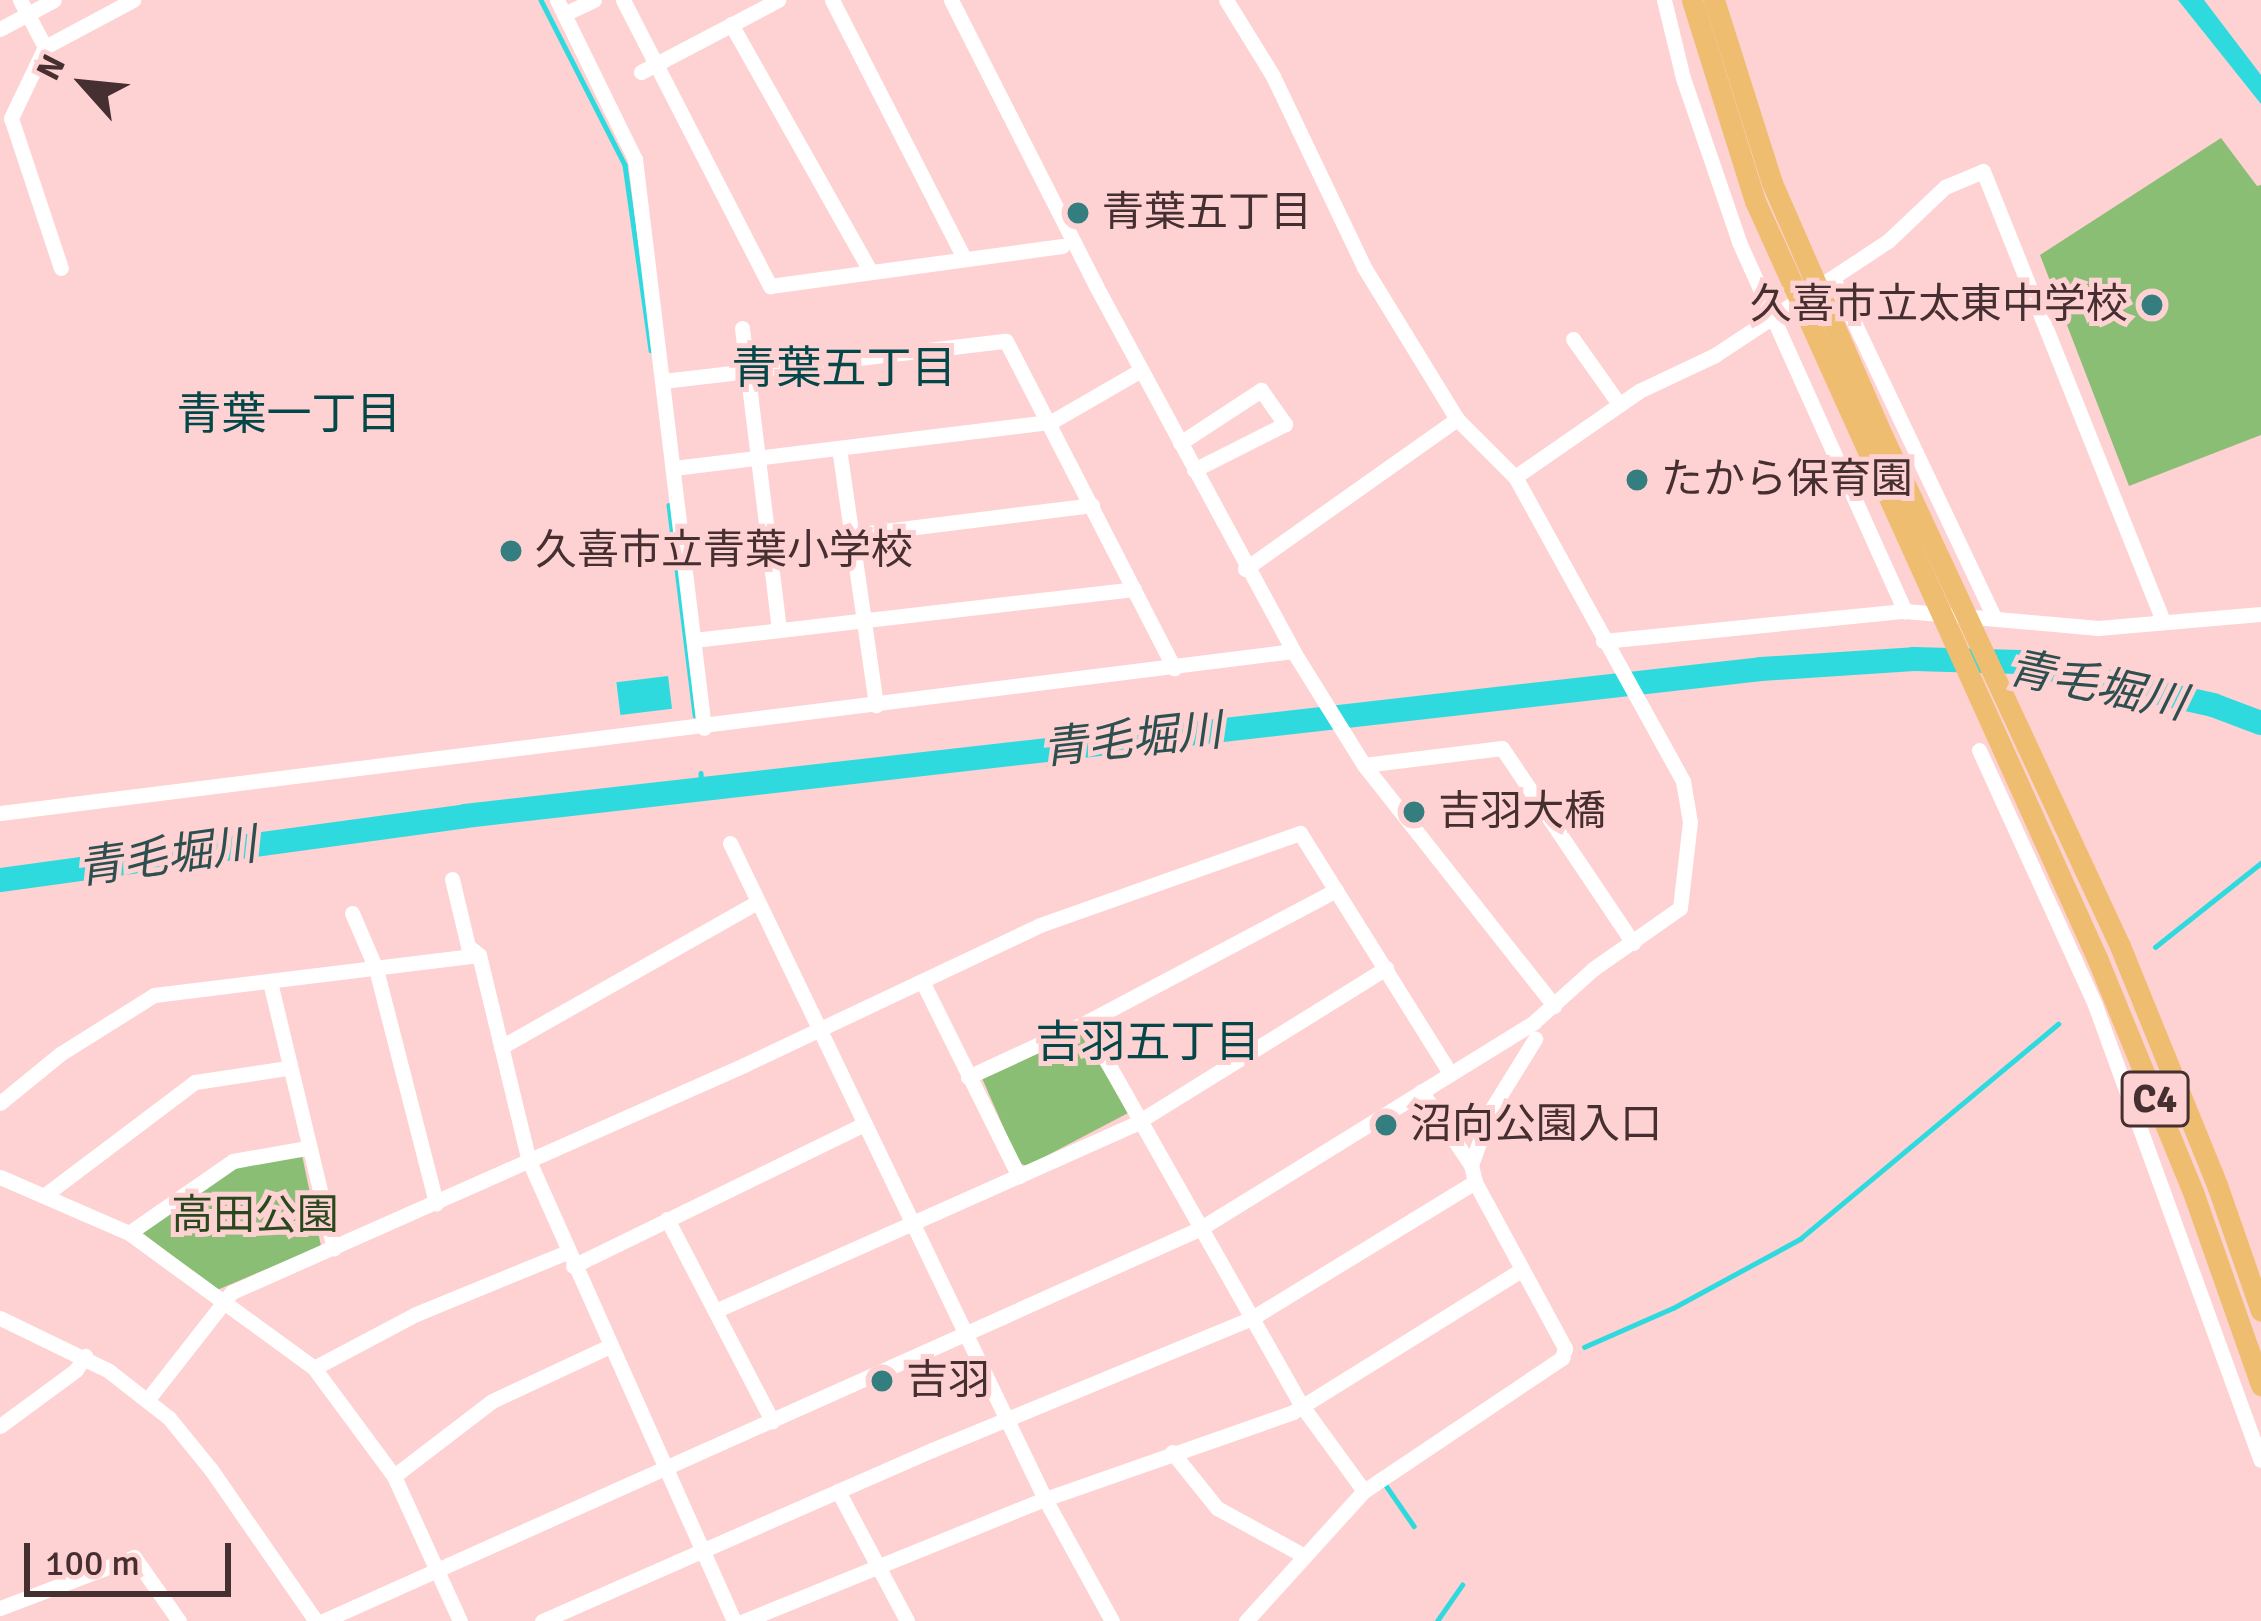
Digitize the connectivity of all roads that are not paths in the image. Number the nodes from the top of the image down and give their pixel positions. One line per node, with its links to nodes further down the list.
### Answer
1 (54, 0): 12 (street)
2 (133, 0): 16 (street)
3 (594, 0): 13 (street)
4 (623, 0): 17 (street)
5 (778, 0): 14 (street)
6 (832, 0): 19 (street)
7 (951, 0): 26 (street)
8 (1226, 0): 30 (street)
9 (1664, 0): 23 (street)
10 (1692, 0): 104 (highway, C4)
11 (1714, 0): 97 (highway, C4)
12 (24, 7): 15 (street); 16 (street)
13 (560, 7): 28 (street)
14 (731, 24): 17 (street); 21 (street)
15 (0, 29)
16 (45, 47): 20 (street)
17 (649, 68): 21 (street)
18 (1062, 246): 19 (street)
19 (964, 258): 21 (street)
20 (61, 268)
21 (870, 271)
22 (1833, 278): 23 (street); 44 (street); 46 (street)
23 (1772, 317): 29 (street); 42 (street)
24 (742, 328): 27 (street)
25 (1573, 339): 29 (street)
26 (1141, 370): 31 (street); 32 (street)
27 (747, 371): 28 (street); 31 (street); 34 (street)
28 (663, 381): 35 (street)
29 (1619, 404): 37 (street)
30 (1457, 418): 37 (street); 40 (street)
31 (1051, 422): 33 (street); 38 (street)
32 (1180, 443): 36 (street); 36 (street)
33 (839, 448): 34 (street); 39 (street)
34 (758, 458): 35 (street); 47 (street)
35 (674, 469): 48 (street)
36 (1194, 470): 40 (street)
37 (1515, 477): 49 (street)
38 (1092, 505): 39 (street); 41 (street)
39 (852, 535): 45 (street)
40 (1246, 569): 50 (street)
41 (1134, 589): 45 (street); 51 (street)
42 (1905, 610): 44 (street); 49 (street)
43 (2261, 614): 46 (street)
44 (1994, 617): 46 (street)
45 (864, 620): 47 (street); 52 (street)
46 (2163, 621)
47 (779, 630): 48 (street)
48 (694, 640): 53 (street)
49 (1605, 644): 62 (street)
50 (1293, 651): 51 (street); 55 (street)
51 (1174, 668): 52 (street)
52 (876, 706): 53 (street)
53 (704, 728): 56 (street)
54 (1979, 750): 111 (street)
55 (1361, 760): 62 (street); 68 (street)
56 (0, 813)
57 (730, 843): 60 (street)
58 (452, 879): 63 (street)
59 (1336, 890): 64 (street); 66 (street); 69 (street)
60 (758, 902): 70 (street); 72 (street)
61 (352, 914): 65 (street)
62 (1633, 944): 68 (street)
63 (479, 955): 65 (street); 72 (street)
64 (1386, 968): 74 (street); 78 (street)
65 (376, 969): 67 (street); 87 (street)
66 (922, 980): 70 (street); 75 (street)
67 (270, 982): 73 (street); 77 (street)
68 (1554, 1006): 74 (street)
69 (1085, 1023): 75 (street); 78 (street)
70 (818, 1031): 79 (street); 81 (street)
71 (1535, 1039): 82 (street)
72 (501, 1047): 81 (street)
73 (288, 1067): 80 (street); 86 (street)
74 (1450, 1073): 76 (street)
75 (968, 1077): 83 (street)
76 (1421, 1091): 82 (street); 90 (street)
77 (0, 1103)
78 (1142, 1120): 83 (street); 90 (street)
79 (864, 1124): 88 (street); 89 (street)
80 (306, 1148): 91 (street); 92 (street)
81 (529, 1161): 87 (street); 93 (street)
82 (1471, 1165): 85 (street)
83 (1019, 1176): 89 (street)
84 (0, 1178): 86 (street)
85 (1475, 1182): 94 (street); 99 (street)
86 (45, 1196): 91 (street)
87 (436, 1203): 92 (street)
88 (667, 1219): 93 (street); 96 (street)
89 (912, 1223): 96 (street); 100 (street)
90 (1201, 1228): 99 (street); 100 (street)
91 (129, 1233): 95 (street)
92 (334, 1249): 95 (street)
93 (570, 1259): 101 (street); 103 (street)
94 (1521, 1270): 106 (street); 115 (street)
95 (221, 1300): 103 (street); 105 (street)
96 (715, 1310): 108 (street)
97 (2261, 1310)
98 (0, 1318): 102 (street)
99 (1252, 1318): 106 (street); 107 (street)
100 (964, 1335): 107 (street); 108 (street)
101 (608, 1347): 112 (street); 113 (street)
102 (85, 1357): 105 (street); 109 (street)
103 (314, 1368): 113 (street)
104 (2261, 1385)
105 (148, 1399): 123 (street)
106 (1301, 1406): 110 (street); 115 (street)
107 (1007, 1419): 114 (street); 116 (street)
108 (772, 1421): 112 (street)
109 (0, 1426)
110 (1172, 1452): 116 (street); 118 (street)
111 (2261, 1460)
112 (663, 1469): 117 (street); 120 (street)
113 (394, 1476): 120 (street)
114 (838, 1491): 117 (street); 119 (street)
115 (1364, 1491): 118 (street)
116 (1045, 1499): 119 (street); 129 (street)
117 (701, 1550): 125 (street); 126 (street)
118 (1303, 1555): 130 (street)
119 (879, 1566): 127 (street); 128 (street)
120 (437, 1571): 123 (street); 124 (street)
121 (0, 1608): 122 (street)
122 (178, 1621)
123 (319, 1621)
124 (460, 1621)
125 (542, 1621)
126 (734, 1621)
127 (745, 1621)
128 (907, 1621)
129 (1112, 1621)
130 (1246, 1621)

